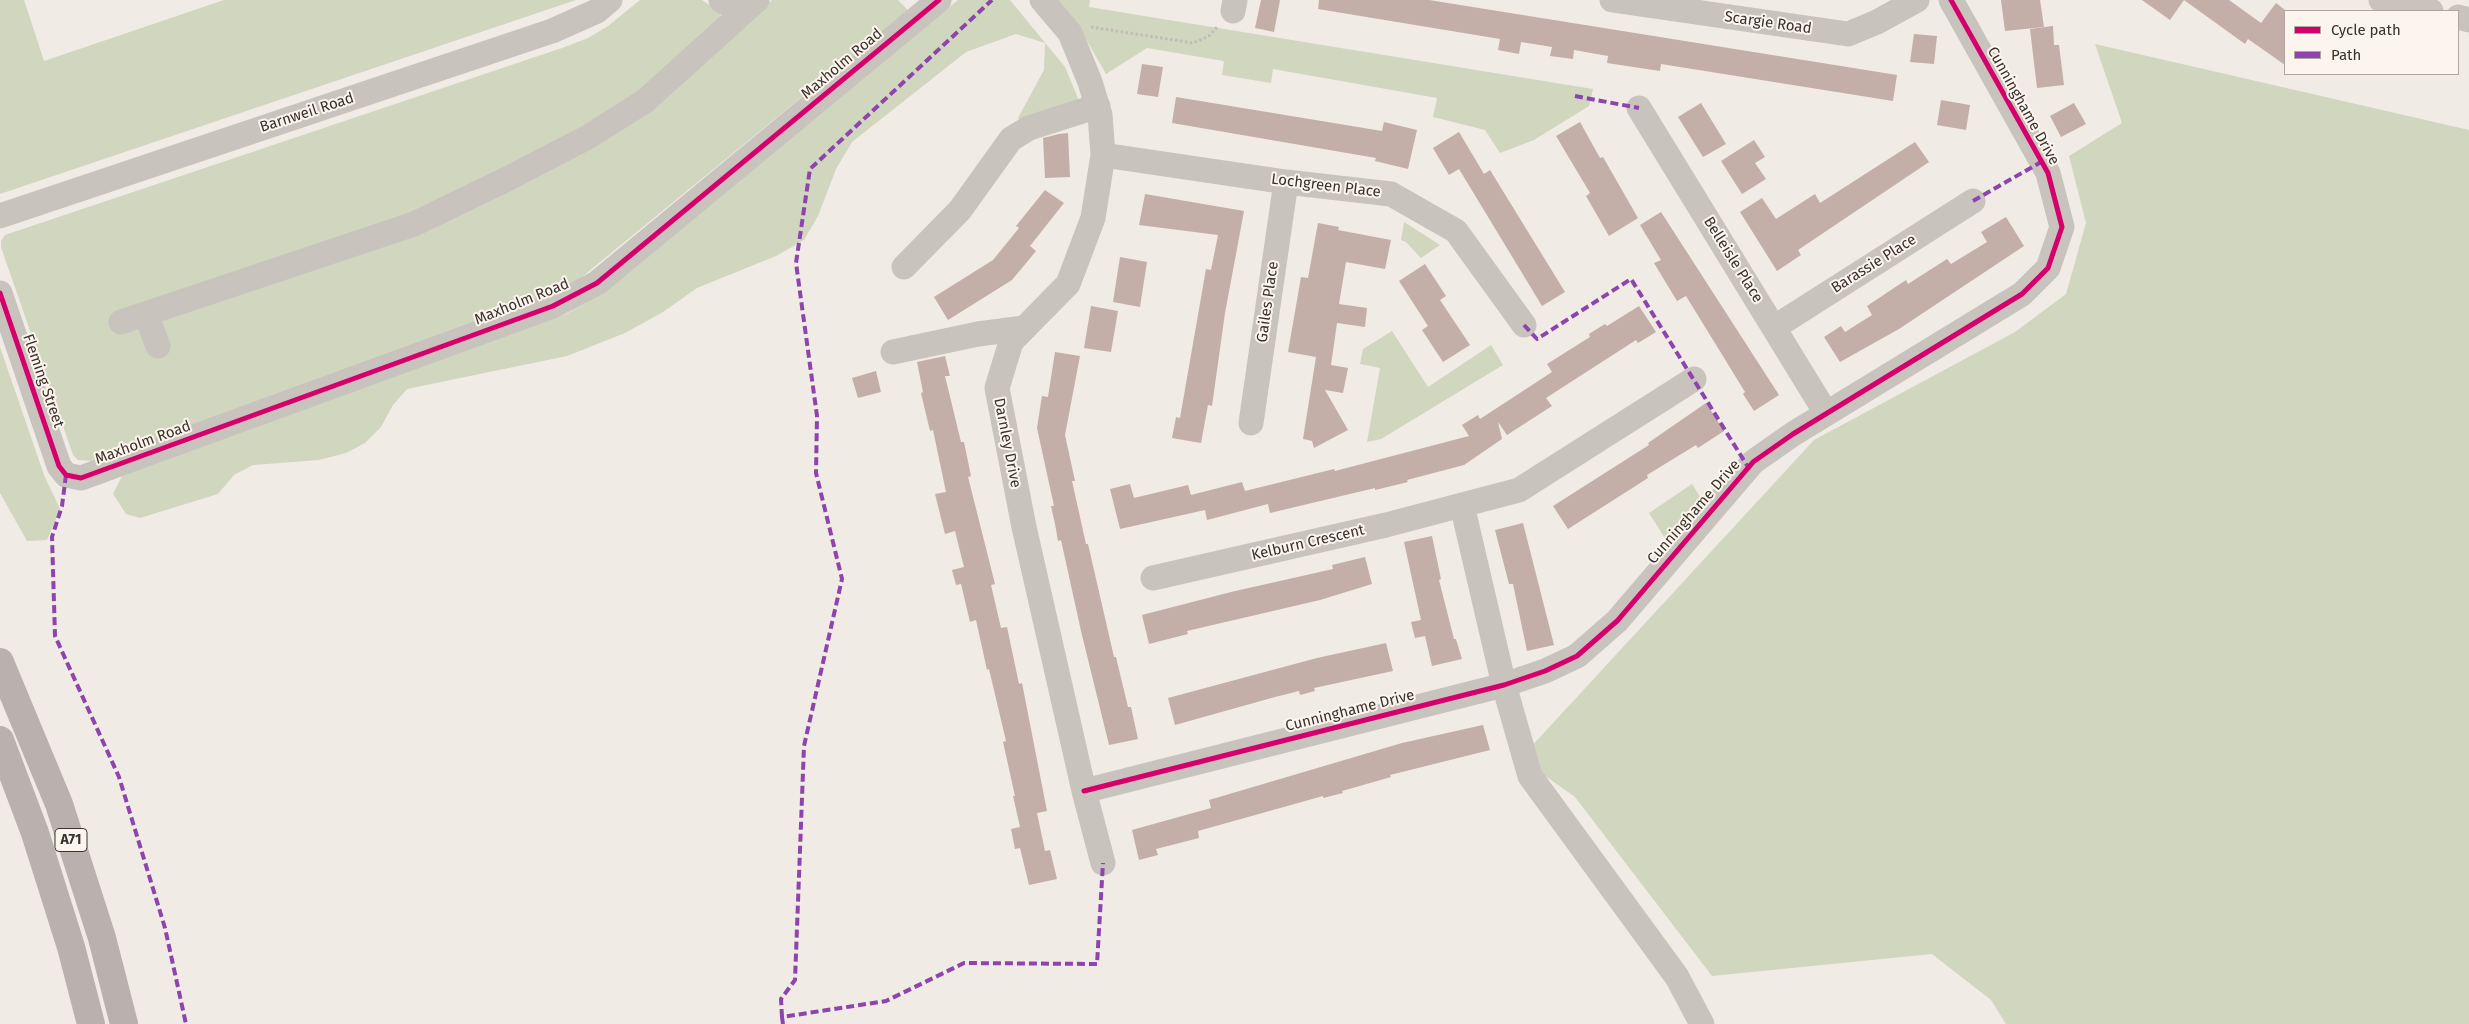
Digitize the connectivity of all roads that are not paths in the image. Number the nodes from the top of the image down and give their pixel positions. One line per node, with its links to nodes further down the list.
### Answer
1 (610, 0): 17 (street, Barnweil Road)
2 (721, 0): 10 (street)
3 (939, 0): 30 (street, Maxholm Road)
4 (1042, 0): 12 (street, Darnley Drive)
5 (1612, 0): 9 (street, Scargie Road)
6 (1917, 0): 9 (street, Scargie Road)
7 (1950, 0): 28 (street, Cunninghame Drive)
8 (2381, 0): 11 (street)
9 (1651, 3)
10 (750, 7): 20 (street)
11 (2426, 10)
12 (1098, 106): 14 (street, Darnley Drive); 18 (street)
13 (1639, 108): 23 (street, Belleisle Place)
14 (1103, 155): 15 (street, Lochgreen Place); 24 (street, Darnley Drive)
15 (1286, 182): 22 (street, Lochgreen Place); 29 (street, Gailes Place)
16 (1973, 201): 23 (street, Barassie Place)
17 (0, 216)
18 (904, 267)
19 (0, 293): 30 (street, Fleming Street)
20 (146, 314): 21 (street); 25 (street)
21 (121, 322)
22 (1524, 325)
23 (1774, 327): 28 (street, Belleisle Place)
24 (1024, 328): 26 (street); 36 (street, Darnley Drive)
25 (158, 346)
26 (893, 352)
27 (1694, 380): 31 (street, Kelburn Crescent)
28 (1826, 413): 34 (street, Cunninghame Drive)
29 (1251, 423)
30 (66, 475)
31 (1462, 505): 32 (street, Kelburn Crescent); 34 (street)
32 (1153, 578)
33 (0, 662): 39 (main road, A71)
34 (1504, 685): 36 (street, Cunninghame Drive); 40 (street)
35 (0, 740): 38 (main road, A71)
36 (1084, 791): 37 (street, Darnley Drive)
37 (1103, 864)
38 (91, 1024)
39 (124, 1024)
40 (1702, 1024)

